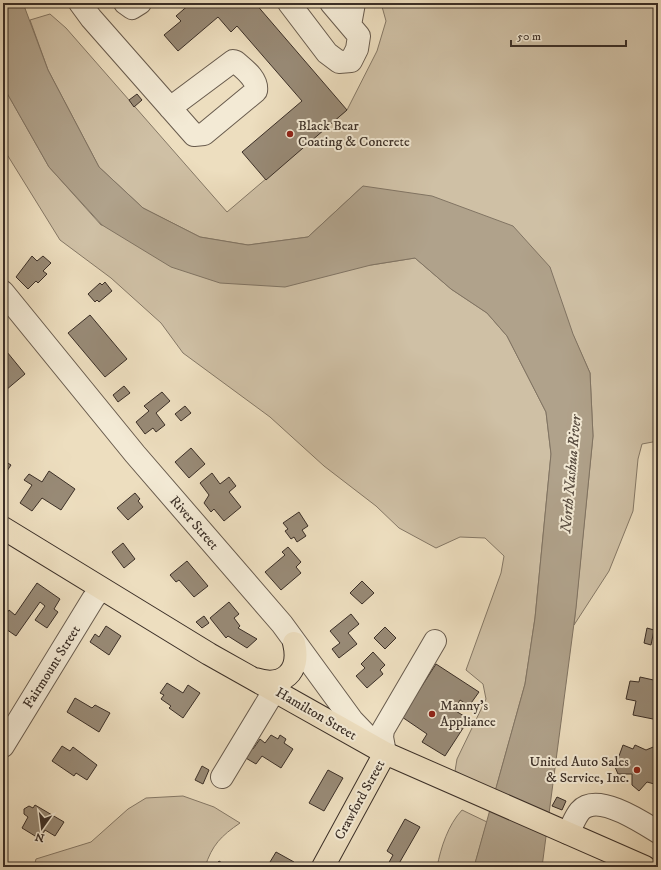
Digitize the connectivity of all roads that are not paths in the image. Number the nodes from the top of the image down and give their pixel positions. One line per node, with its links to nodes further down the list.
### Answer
1 (80, 3): 8 (street)
2 (125, 3): 3 (street)
3 (140, 3)
4 (289, 3): 7 (street)
5 (331, 3): 7 (street)
6 (354, 3): 7 (street)
7 (350, 26)
8 (170, 108)
9 (3, 292): 13 (street, River Street)
10 (3, 528): 11 (main road, Hamilton Street)
11 (102, 589): 14 (main road, Hamilton Street); 16 (street, Fairmount Street)
12 (435, 641): 17 (street)
13 (294, 643): 14 (main road); 17 (street, River Street)
14 (250, 677): 15 (main road, Hamilton Street)
15 (274, 691): 17 (main road, Hamilton Street); 18 (street)
16 (3, 746)
17 (385, 753): 20 (main road, Hamilton Street); 22 (main road, Crawford Street)
18 (222, 777)
19 (658, 832): 20 (street)
20 (568, 833): 21 (main road, Hamilton Street)
21 (640, 866)
22 (323, 867)

